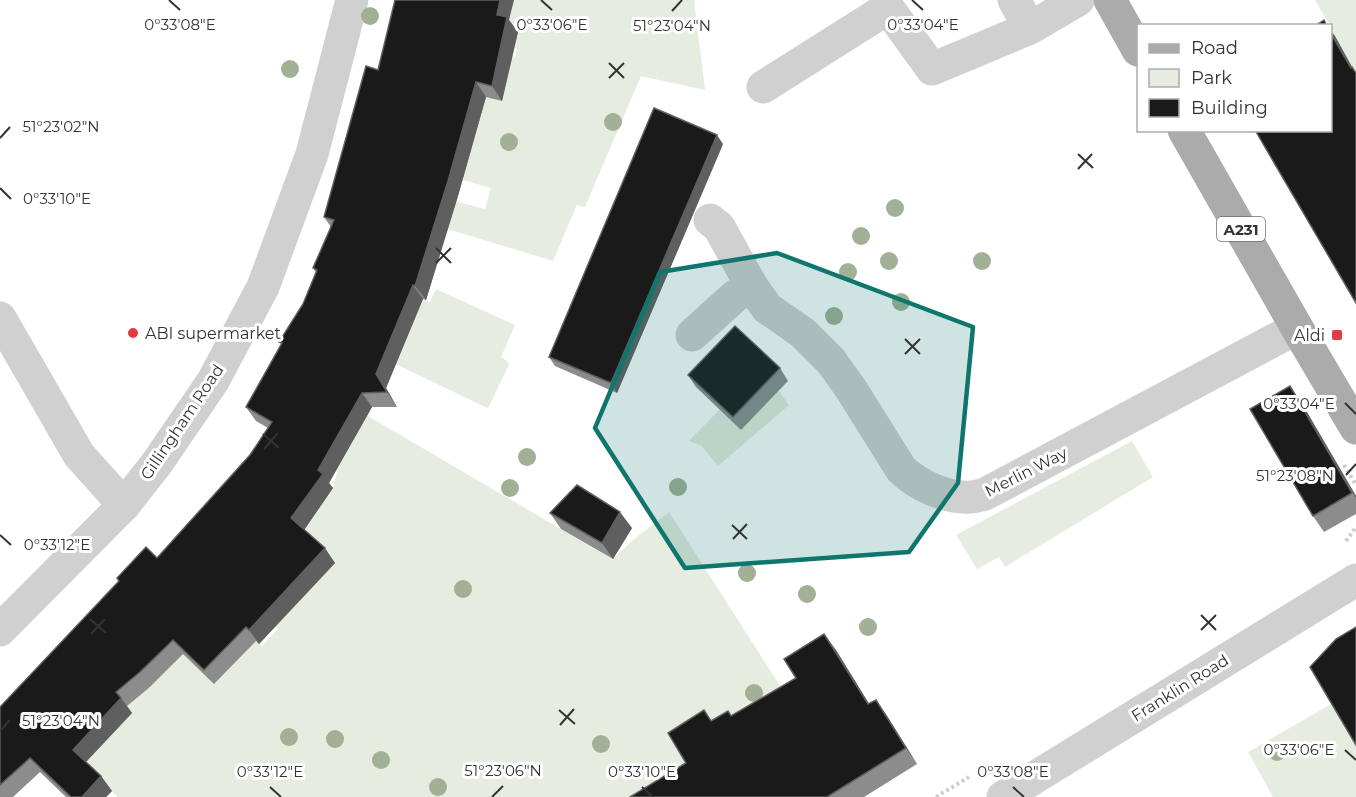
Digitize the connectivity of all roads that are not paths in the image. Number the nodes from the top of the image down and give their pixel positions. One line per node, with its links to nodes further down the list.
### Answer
1 (352, 0): 14 (street, Gillingham Road)
2 (1078, 0): 4 (street)
3 (1110, 0): 5 (main road)
4 (1022, 14): 6 (street)
5 (1137, 48)
6 (763, 87)
7 (1186, 132): 11 (main road, A231)
8 (710, 220): 9 (street, Merlin Way)
9 (751, 285): 11 (street, Merlin Way); 12 (street)
10 (2, 321): 14 (street)
11 (1297, 328): 13 (main road, A231)
12 (692, 335)
13 (1356, 428)
14 (124, 505): 16 (street, Gillingham Road)
15 (1356, 580): 17 (street, Franklin Road)
16 (0, 630)
17 (1003, 797)

